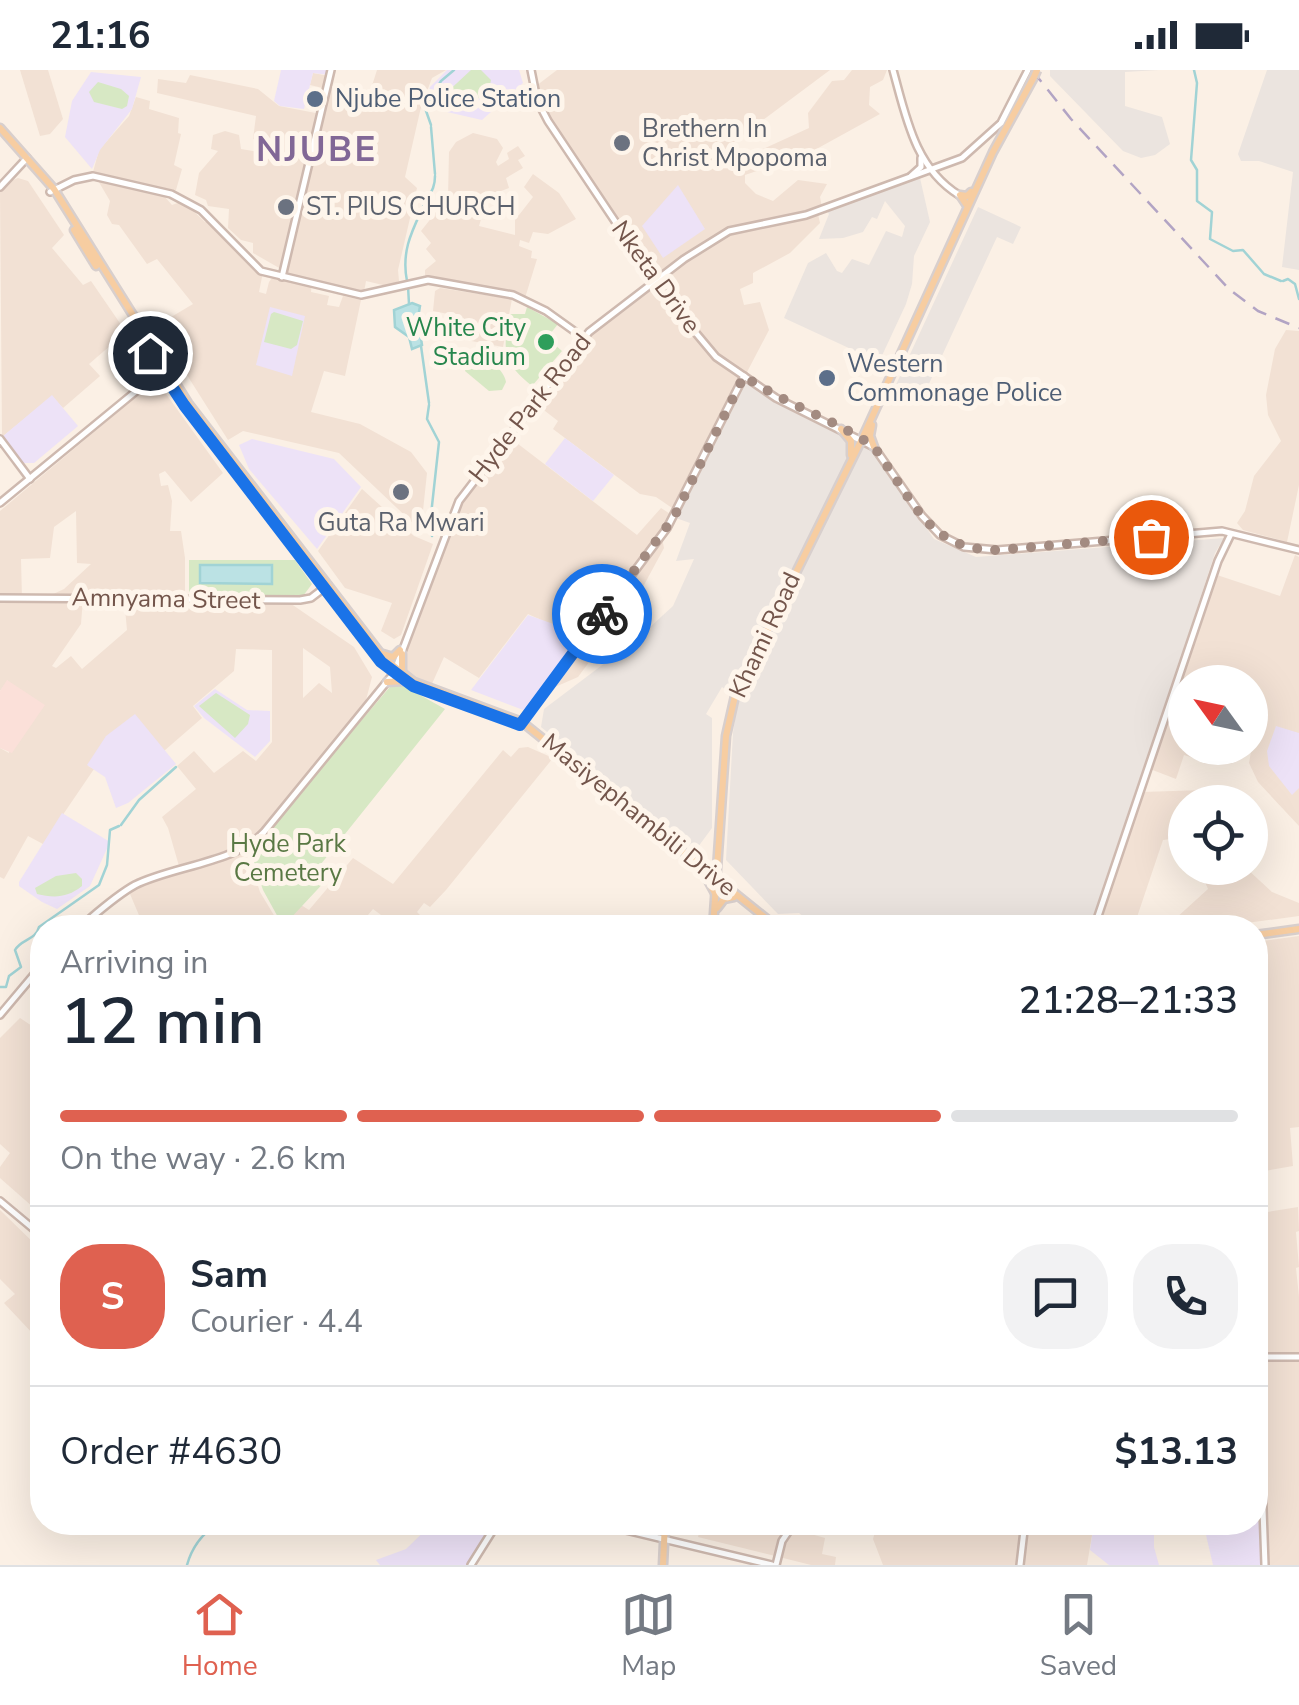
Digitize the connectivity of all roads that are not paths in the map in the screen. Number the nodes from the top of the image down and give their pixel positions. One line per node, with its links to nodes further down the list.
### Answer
1 (331, 70): 16 (street)
2 (530, 70): 17 (street, Nketa Drive)
3 (892, 70): 6 (street)
4 (1031, 71): 8 (street, Hyde Park Road); 9 (street, Hyde Park Road); 15 (main road)
5 (0, 131): 7 (main road, Masiyephambili Drive)
6 (920, 155): 9 (street); 10 (street); 11 (street)
7 (26, 160): 12 (street); 14 (main road, Masiyephambili Drive)
8 (954, 162): 10 (street, Hyde Park Road); 13 (street)
9 (945, 163): 10 (street, Hyde Park Road)
10 (931, 170): 11 (street, Hyde Park Road); 13 (street); 17 (street, Hyde Park Road)
11 (911, 176): 17 (street, Hyde Park Road)
12 (0, 186)
13 (947, 186): 15 (street)
14 (52, 190): 16 (street); 19 (main road, Masiyephambili Drive)
15 (967, 198): 21 (main road, Khami Road); 22 (main road, Khami Road)
16 (282, 277): 18 (street)
17 (654, 280): 18 (street, Hyde Park Road); 20 (street, Nketa Drive); 35 (street, Hyde Park Road)
18 (581, 336): 35 (street, Hyde Park Road)
19 (163, 369): 28 (street); 32 (main road, Masiyephambili Drive)
20 (744, 376): 23 (street, Nketa Drive); 38 (street)
21 (876, 409): 24 (main road, Khami Road); 26 (main road)
22 (864, 427): 23 (main road); 24 (main road, Khami Road)
23 (844, 430): 24 (street, Nketa Drive); 27 (main road)
24 (860, 438): 26 (street, Nketa Drive); 27 (main road, Khami Road); 39 (main road, Khami Road)
25 (0, 440): 28 (street)
26 (874, 447): 30 (street)
27 (851, 455): 39 (main road, Khami Road)
28 (30, 478): 29 (street)
29 (0, 503)
30 (1231, 533): 31 (street); 49 (street)
31 (1299, 550)
32 (326, 589): 33 (street, Amnyama Street); 34 (main road, Masiyephambili Drive); 36 (main road, Masiyephambili Drive)
33 (0, 598)
34 (378, 651): 35 (main road); 36 (main road, Masiyephambili Drive)
35 (401, 652): 36 (street, Hyde Park Road); 36 (main road)
36 (395, 672): 37 (main road); 37 (main road); 38 (main road, Masiyephambili Drive)
37 (387, 681): 46 (street)
38 (521, 724): 41 (main road, Masiyephambili Drive); 42 (main road, Masiyephambili Drive)
39 (721, 816): 40 (main road)
40 (720, 854): 41 (main road); 43 (main road); 44 (main road)
41 (694, 860): 43 (main road, Masiyephambili Drive)
42 (704, 874): 43 (main road, Masiyephambili Drive); 45 (main road)
43 (718, 882): 44 (main road, Masiyephambili Drive); 45 (main road)
44 (736, 895): 45 (main road); 48 (main road, Masiyephambili Drive)
45 (716, 909): 47 (main road)
46 (96, 915)
47 (715, 915)
48 (760, 915)
49 (1098, 915)
50 (1299, 929): 51 (main road)
51 (1268, 934)
52 (30, 979): 53 (street)
53 (0, 1015)
54 (0, 1201): 55 (street)
55 (30, 1226)
56 (1268, 1357): 57 (street)
57 (1299, 1357)
58 (490, 1535): 65 (street)
59 (647, 1535): 64 (street)
60 (664, 1535): 64 (main road)
61 (787, 1535): 67 (street)
62 (1023, 1535): 68 (street)
63 (1264, 1535): 69 (street)
64 (664, 1539): 66 (main road); 67 (street)
65 (470, 1565)
66 (663, 1565)
67 (774, 1565)
68 (1020, 1565)
69 (1265, 1565)

